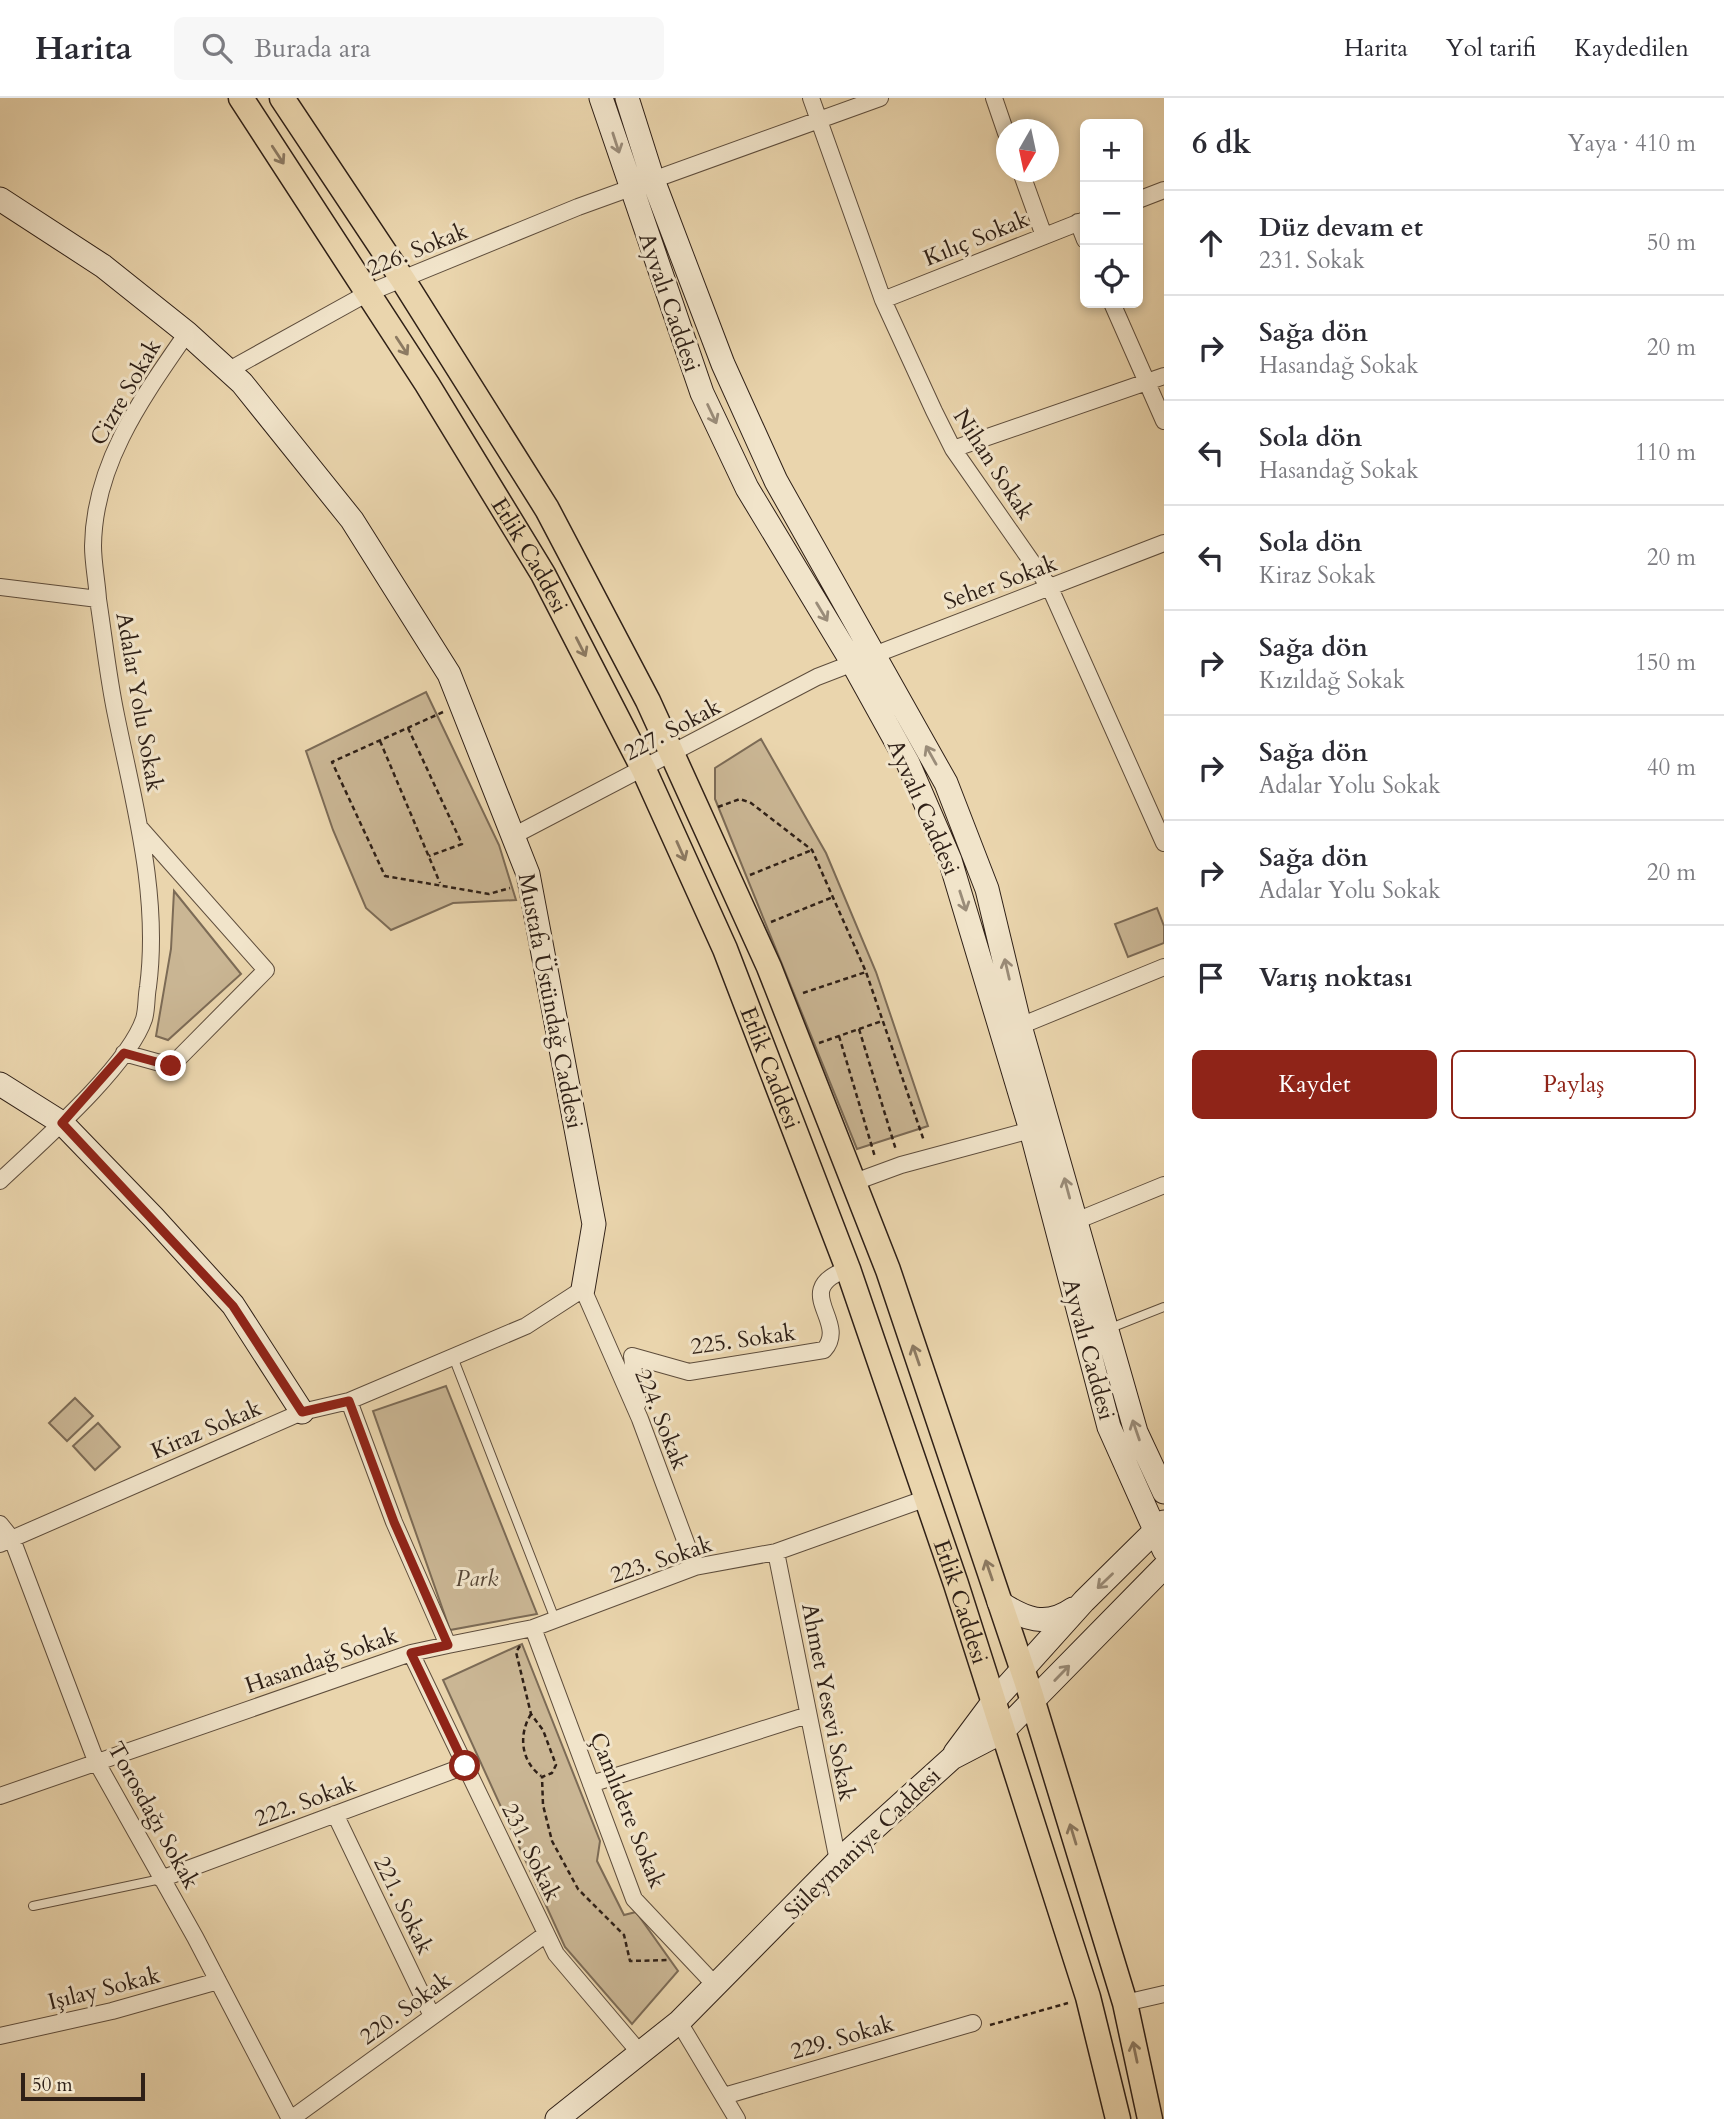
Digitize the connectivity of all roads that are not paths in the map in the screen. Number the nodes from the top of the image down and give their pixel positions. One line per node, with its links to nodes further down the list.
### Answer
1 (241, 98): 19 (main road, Etlik Caddesi, one-way to 19)
2 (282, 98): 18 (main road, Etlik Caddesi)
3 (601, 98): 12 (main road, Ayvalı Caddesi, one-way to 12)
4 (627, 98): 10 (main road, Ayvalı Caddesi)
5 (811, 98): 9 (street, Nihan Sokak)
6 (880, 98): 9 (street, 226. Sokak)
7 (994, 98): 8 (street)
8 (1001, 119)
9 (818, 121): 10 (street, 226. Sokak); 20 (street, Nihan Sokak)
10 (653, 180): 12 (street, 226. Sokak); 32 (main road, Ayvalı Caddesi)
11 (1025, 182): 17 (street)
12 (630, 188): 18 (street, 226. Sokak); 33 (main road, Ayvalı Caddesi, one-way to 33)
13 (1164, 190): 14 (street)
14 (1143, 198)
15 (0, 199): 22 (main road, Mustafa Üstündağ Caddesi)
16 (1080, 221): 17 (street, Kılıç Sokak)
17 (1044, 236): 20 (street, Kılıç Sokak)
18 (403, 280): 19 (street, 226. Sokak); 34 (main road, Etlik Caddesi)
19 (368, 293): 23 (street, 226. Sokak); 35 (main road, Etlik Caddesi, one-way to 35)
20 (883, 300): 27 (street, Nihan Sokak)
21 (1114, 308): 25 (street)
22 (187, 333): 23 (main road, Mustafa Üstündağ Caddesi); 31 (street, Cizre Sokak)
23 (229, 370): 37 (main road, Mustafa Üstündağ Caddesi)
24 (1164, 376): 25 (street)
25 (1146, 382): 26 (street); 27 (street)
26 (1164, 421)
27 (953, 449): 30 (street, Nihan Sokak)
28 (1164, 543): 30 (street, Seher Sokak)
29 (0, 587): 31 (street, Adalar Yolu Sokak)
30 (1050, 588): 32 (street, Seher Sokak); 38 (street, Nihan Sokak)
31 (98, 599): 36 (street, Adalar Yolu Sokak)
32 (875, 652): 33 (street, Seher Sokak); 40 (main road, Ayvalı Caddesi, one-way to 32)
33 (852, 662): 34 (street, 227. Sokak); 44 (main road, Ayvalı Caddesi, one-way to 44)
34 (673, 754): 35 (street, 227. Sokak); 46 (main road, Etlik Caddesi)
35 (644, 769): 37 (street, 227. Sokak); 49 (main road, Etlik Caddesi, one-way to 49)
36 (141, 828): 41 (street, Adalar Yolu Sokak); 41 (street, Adalar Yolu Sokak)
37 (513, 836): 50 (main road, Mustafa Üstündağ Caddesi)
38 (1164, 843)
39 (1164, 967): 40 (street)
40 (1020, 1026): 48 (main road, Ayvalı Caddesi, one-way to 40)
41 (124, 1053): 43 (street, Adalar Yolu Sokak)
42 (0, 1084): 43 (main road)
43 (62, 1123): 45 (street, Adalar Yolu Sokak); 55 (main road)
44 (1031, 1130): 46 (street); 60 (main road, Ayvalı Caddesi)
45 (0, 1181)
46 (852, 1183): 66 (main road, Etlik Caddesi, one-way to 46)
47 (1164, 1185): 48 (street)
48 (1076, 1221): 52 (main road, Ayvalı Caddesi)
49 (848, 1269): 56 (street, 225. Sokak); 58 (main road, Etlik Caddesi)
50 (583, 1289): 53 (street, Kiraz Sokak); 56 (street, 224. Sokak)
51 (1164, 1307): 52 (lane)
52 (1107, 1330): 57 (main road, Ayvalı Caddesi, one-way to 52)
53 (453, 1357): 54 (street, Kiraz Sokak); 67 (lane)
54 (349, 1401): 55 (street, Kiraz Sokak); 69 (street)
55 (302, 1412): 61 (street, Kiraz Sokak)
56 (639, 1419): 63 (street, 224. Sokak)
57 (1164, 1492)
58 (927, 1498): 62 (street, 223. Sokak); 72 (main road, Etlik Caddesi)
59 (0, 1524): 61 (street, Torosdağı Sokak)
60 (1161, 1535): 65 (main road, one-way to 65)
61 (6, 1541): 77 (street, Torosdağı Sokak)
62 (776, 1552): 63 (street, 223. Sokak); 74 (street, Ahmet Yesevi Sokak)
63 (695, 1567): 67 (street, 223. Sokak)
64 (1164, 1567): 73 (main road, Süleymaniye Caddesi, one-way to 64)
65 (1084, 1601): 66 (main road); 71 (main road)
66 (999, 1602): 71 (main road, Etlik Caddesi)
67 (555, 1619): 68 (street, 223. Sokak)
68 (533, 1628): 69 (street, 223. Sokak); 79 (street, Çamlıdere Sokak)
69 (448, 1645): 70 (street, Hasandağ Sokak)
70 (411, 1653): 77 (street, Hasandağ Sokak); 78 (street, 231. Sokak)
71 (1023, 1672): 72 (main road); 73 (main road, Etlik Caddesi)
72 (993, 1702): 75 (main road, Etlik Caddesi); 76 (main road)
73 (1033, 1703): 75 (main road, Süleymaniye Caddesi); 89 (main road, Etlik Caddesi, one-way to 73)
74 (808, 1715): 79 (street); 82 (street, Ahmet Yesevi Sokak)
75 (1002, 1732): 76 (main road, Süleymaniye Caddesi); 99 (main road, Etlik Caddesi)
76 (951, 1758): 82 (main road, Süleymaniye Caddesi)
77 (96, 1761): 80 (street, Hasandağ Sokak); 83 (street, Torosdağı Sokak)
78 (465, 1766): 81 (street, 222. Sokak); 85 (street, 231. Sokak)
79 (592, 1784): 87 (street, Çamlıdere Sokak)
80 (0, 1796)
81 (335, 1814): 83 (street, 222. Sokak); 90 (street, 221. Sokak)
82 (838, 1861): 87 (main road, Süleymaniye Caddesi)
83 (161, 1878): 84 (lane); 86 (street, Torosdağı Sokak)
84 (33, 1906)
85 (546, 1934): 90 (street, 220. Sokak); 94 (street, 231. Sokak)
86 (218, 1981): 93 (street, Işılay Sokak); 96 (street, Torosdağı Sokak)
87 (717, 1987): 91 (main road, Süleymaniye Caddesi)
88 (1164, 1994): 89 (street)
89 (1125, 2003): 100 (main road, Etlik Caddesi, one-way to 89)
90 (432, 2016): 96 (street, 220. Sokak)
91 (679, 2022): 94 (main road, Süleymaniye Caddesi); 95 (street)
92 (973, 2023): 95 (street, 229. Sokak)
93 (0, 2036)
94 (640, 2053): 97 (main road, Süleymaniye Caddesi)
95 (724, 2096): 98 (street)
96 (290, 2119)
97 (557, 2119)
98 (737, 2119)
99 (1118, 2119)
100 (1150, 2119)

